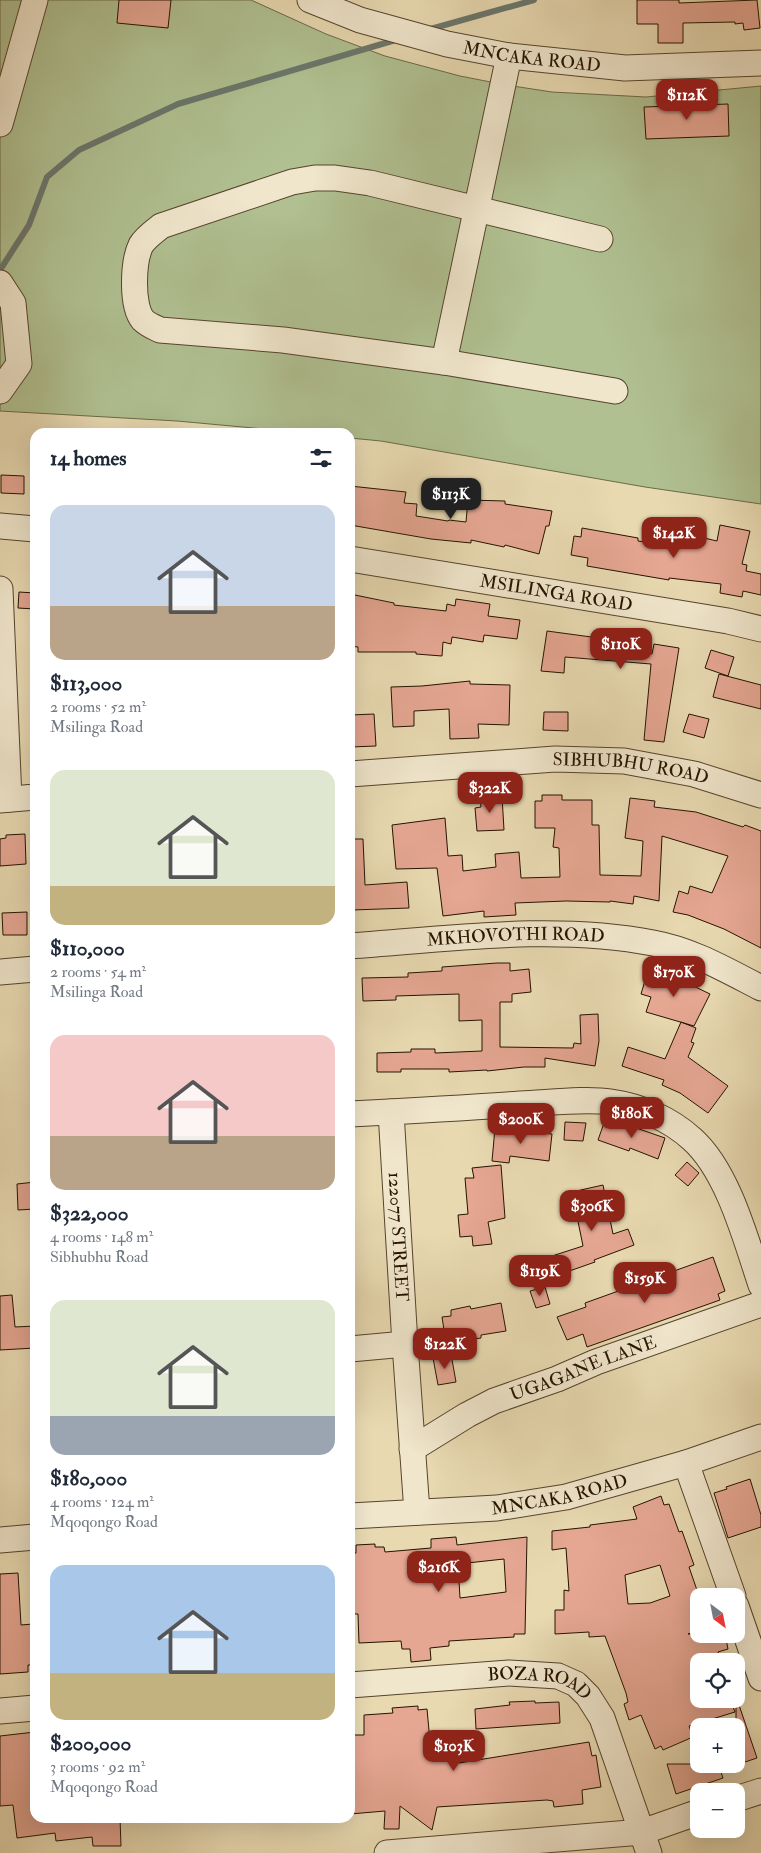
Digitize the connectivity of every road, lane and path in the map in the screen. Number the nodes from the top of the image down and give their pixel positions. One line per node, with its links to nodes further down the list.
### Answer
1 (35, 0): 5 (street)
2 (310, 0): 3 (street, MNCAKA ROAD)
3 (509, 56): 4 (street, MNCAKA ROAD); 6 (street)
4 (761, 63)
5 (0, 124)
6 (476, 210): 7 (street); 9 (street); 9 (street)
7 (600, 239)
8 (0, 283): 10 (street)
9 (444, 362): 11 (street)
10 (0, 391)
11 (615, 391)
12 (0, 526): 13 (street)
13 (30, 529)
14 (355, 560): 16 (street, MSILINGA ROAD)
15 (0, 589): 20 (street)
16 (761, 629)
17 (355, 774): 18 (street, SIBHUBHU ROAD)
18 (761, 794)
19 (30, 797): 20 (street)
20 (4, 799)
21 (355, 946): 24 (street, MKHOVOTHI ROAD)
22 (30, 969): 23 (street)
23 (0, 972)
24 (761, 988)
25 (391, 1112): 26 (street); 27 (street); 30 (street, 122077 STREET)
26 (355, 1114)
27 (756, 1254): 28 (street)
28 (761, 1285)
29 (761, 1304): 33 (street, UGAGANE LANE)
30 (405, 1344): 31 (street); 33 (street, 122077 STREET)
31 (355, 1349)
32 (761, 1436): 34 (street, MNCAKA ROAD)
33 (412, 1449): 35 (street, 122077 STREET)
34 (686, 1463): 35 (street, MNCAKA ROAD); 39 (street)
35 (417, 1512): 36 (street, MNCAKA ROAD)
36 (355, 1516)
37 (30, 1537): 38 (street)
38 (0, 1540)
39 (730, 1588)
40 (745, 1632): 41 (street)
41 (761, 1678)
42 (355, 1685): 48 (street, BOZA ROAD)
43 (30, 1708): 44 (street)
44 (0, 1711)
45 (761, 1791): 46 (street)
46 (745, 1796)
47 (690, 1817): 48 (street)
48 (645, 1842): 49 (street)
49 (386, 1853)

